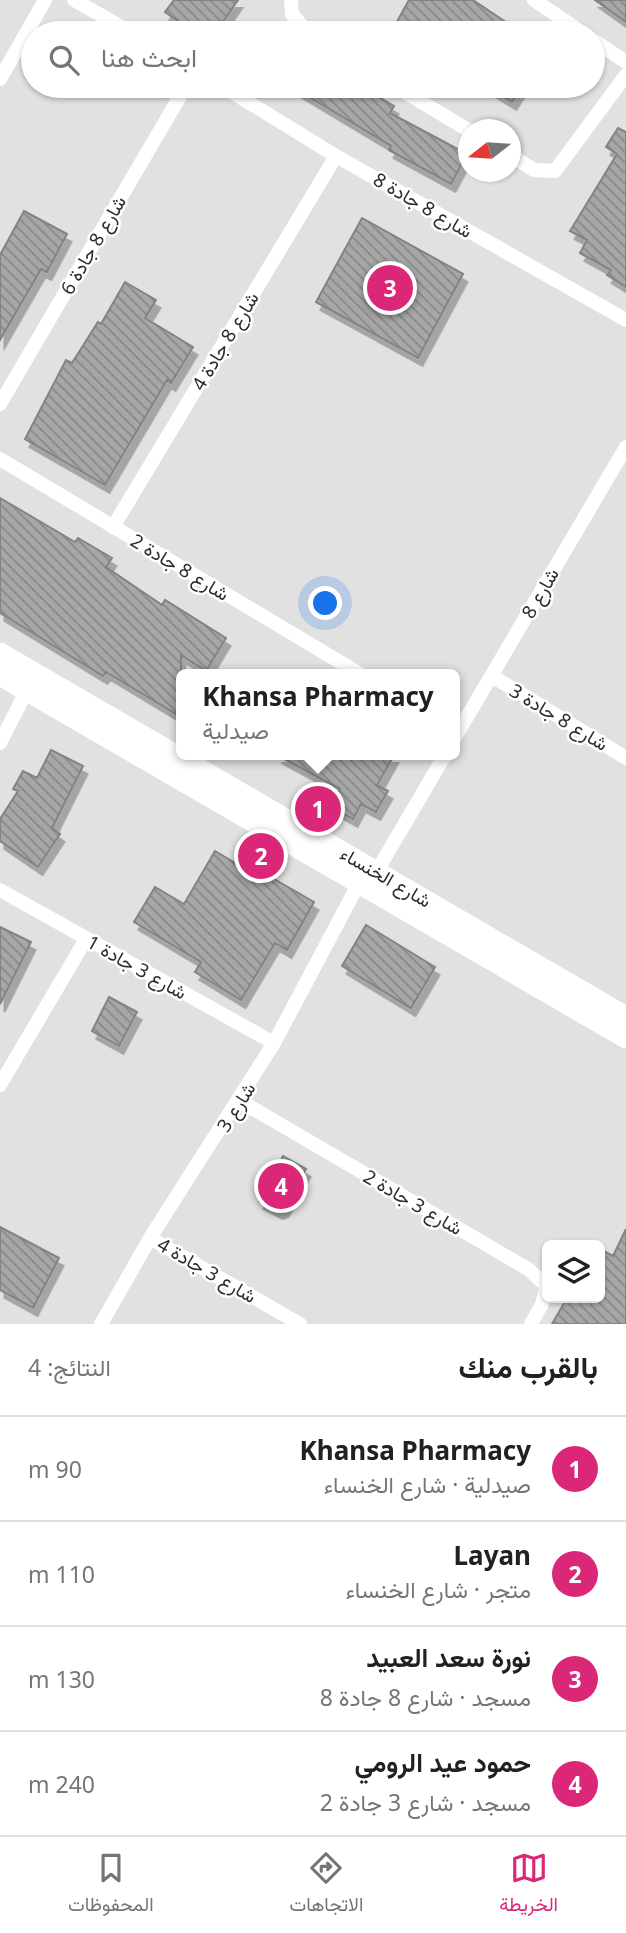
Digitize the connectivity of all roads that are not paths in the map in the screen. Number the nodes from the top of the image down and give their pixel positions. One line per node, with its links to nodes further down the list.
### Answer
1 (45, 0): 5 (street)
2 (74, 0): 6 (street)
3 (291, 0): 7 (street)
4 (534, 0): 8 (street)
5 (33, 21)
6 (111, 21)
7 (298, 21)
8 (565, 21)
9 (21, 42): 13 (street)
10 (605, 48): 11 (street)
11 (626, 62)
12 (626, 75): 19 (street)
13 (0, 79)
14 (179, 98): 21 (street, شارع 8 جادة 6)
15 (242, 98): 18 (street, شارع 8 جادة 8)
16 (415, 98): 17 (street)
17 (458, 124)
18 (336, 156): 20 (street, شارع 8 جادة 8); 24 (street, شارع 8 جادة 4)
19 (521, 162)
20 (626, 320)
21 (0, 404)
22 (626, 447): 28 (street, شارع 8)
23 (0, 459): 24 (street, شارع 8 جادة 2)
24 (113, 527): 26 (street, شارع 8 جادة 2)
25 (0, 653): 34 (street, شارع الخنساء)
26 (352, 669)
27 (0, 675): 29 (street, شارع الخنساء)
28 (492, 676): 30 (street, شارع 8); 32 (street, شارع 8 جادة 3)
29 (27, 690): 31 (street); 34 (street, شارع الخنساء)
30 (460, 728)
31 (0, 743)
32 (626, 758)
33 (442, 760): 34 (street)
34 (368, 877): 37 (street, شارع الخنساء); 38 (street, شارع الخنساء); 39 (street, شارع 3)
35 (0, 890): 36 (street, شارع 3 جادة 1)
36 (86, 939): 39 (street, شارع 3 جادة 1); 40 (street)
37 (626, 1017)
38 (626, 1038)
39 (274, 1042): 41 (street, شارع 3)
40 (0, 1085)
41 (240, 1101): 42 (street, شارع 3); 45 (street, شارع 3 جادة 2)
42 (150, 1238): 43 (street, شارع 3); 44 (street, شارع 3 جادة 4)
43 (101, 1324)
44 (300, 1324)
45 (531, 1324)

